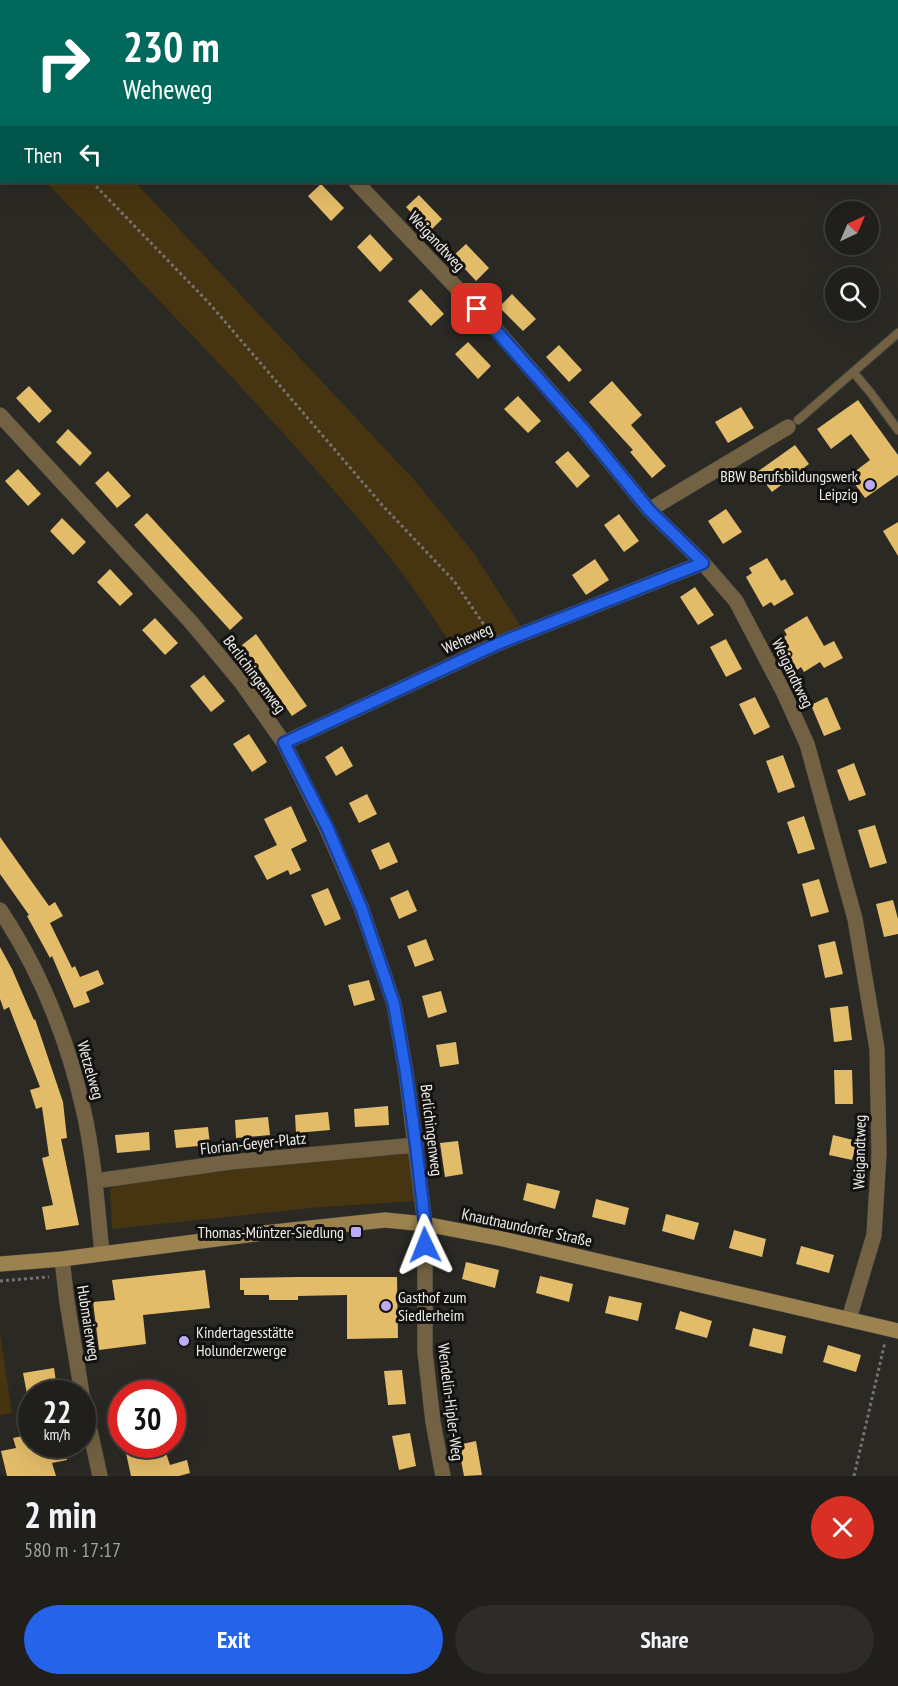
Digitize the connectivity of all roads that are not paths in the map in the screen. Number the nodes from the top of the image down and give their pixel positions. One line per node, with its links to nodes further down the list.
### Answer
1 (357, 183): 7 (street, Weigandtweg)
2 (898, 333): 3 (lane)
3 (854, 373): 5 (lane); 6 (lane)
4 (0, 415): 9 (street, Berlichingenweg)
5 (793, 423): 7 (street)
6 (898, 430)
7 (649, 510): 8 (street, Weigandtweg)
8 (703, 563): 9 (street, Weheweg); 17 (street, Weigandtweg)
9 (284, 743): 11 (street, Berlichingenweg)
10 (0, 910): 12 (street, Wetzelweg)
11 (416, 1145): 12 (street, Florian-Geyer-Platz); 13 (street, Berlichingenweg)
12 (95, 1181): 14 (street, Wetzelweg)
13 (425, 1224): 14 (main road, Knautnaundorfer Straße); 17 (main road, Knautnaundorfer Straße); 22 (street, Wendelin-Hipler-Weg)
14 (102, 1253): 15 (main road, Knautnaundorfer Straße)
15 (62, 1259): 16 (main road, Knautnaundorfer Straße); 19 (street, Hubmaierweg)
16 (0, 1264)
17 (849, 1319): 18 (main road, Knautnaundorfer Straße)
18 (893, 1330)
19 (80, 1380)
20 (96, 1458): 21 (street, Hubmaierweg)
21 (100, 1476)
22 (443, 1476)

